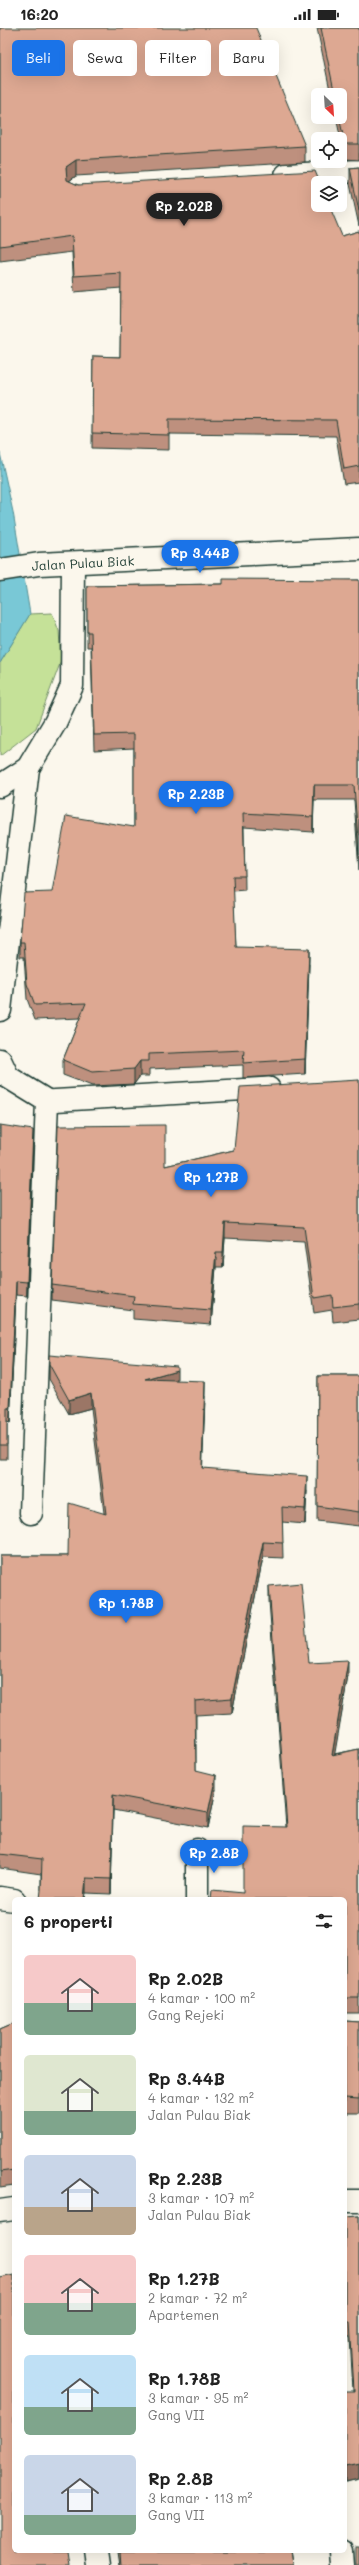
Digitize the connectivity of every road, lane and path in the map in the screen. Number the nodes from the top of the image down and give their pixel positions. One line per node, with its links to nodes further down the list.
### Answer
1 (359, 171): 2 (street)
2 (269, 176)
3 (359, 549): 4 (street, Jalan Pulau Biak)
4 (73, 563): 5 (street, Jalan Pulau Biak); 6 (street)
5 (0, 570)
6 (28, 768): 7 (street); 8 (street)
7 (0, 786)
8 (0, 1010)
9 (0, 1060): 11 (street)
10 (289, 1087): 11 (lane)
11 (47, 1101): 12 (street)
12 (31, 1513)
13 (197, 1850): 14 (street)
14 (197, 1897)
15 (0, 1898): 16 (street)
16 (12, 1900)
17 (347, 2201): 18 (street)
18 (359, 2201)
19 (12, 2209): 20 (street)
20 (0, 2211)
21 (97, 2553): 23 (street)
22 (342, 2553): 24 (street)
23 (99, 2565)
24 (343, 2565)

